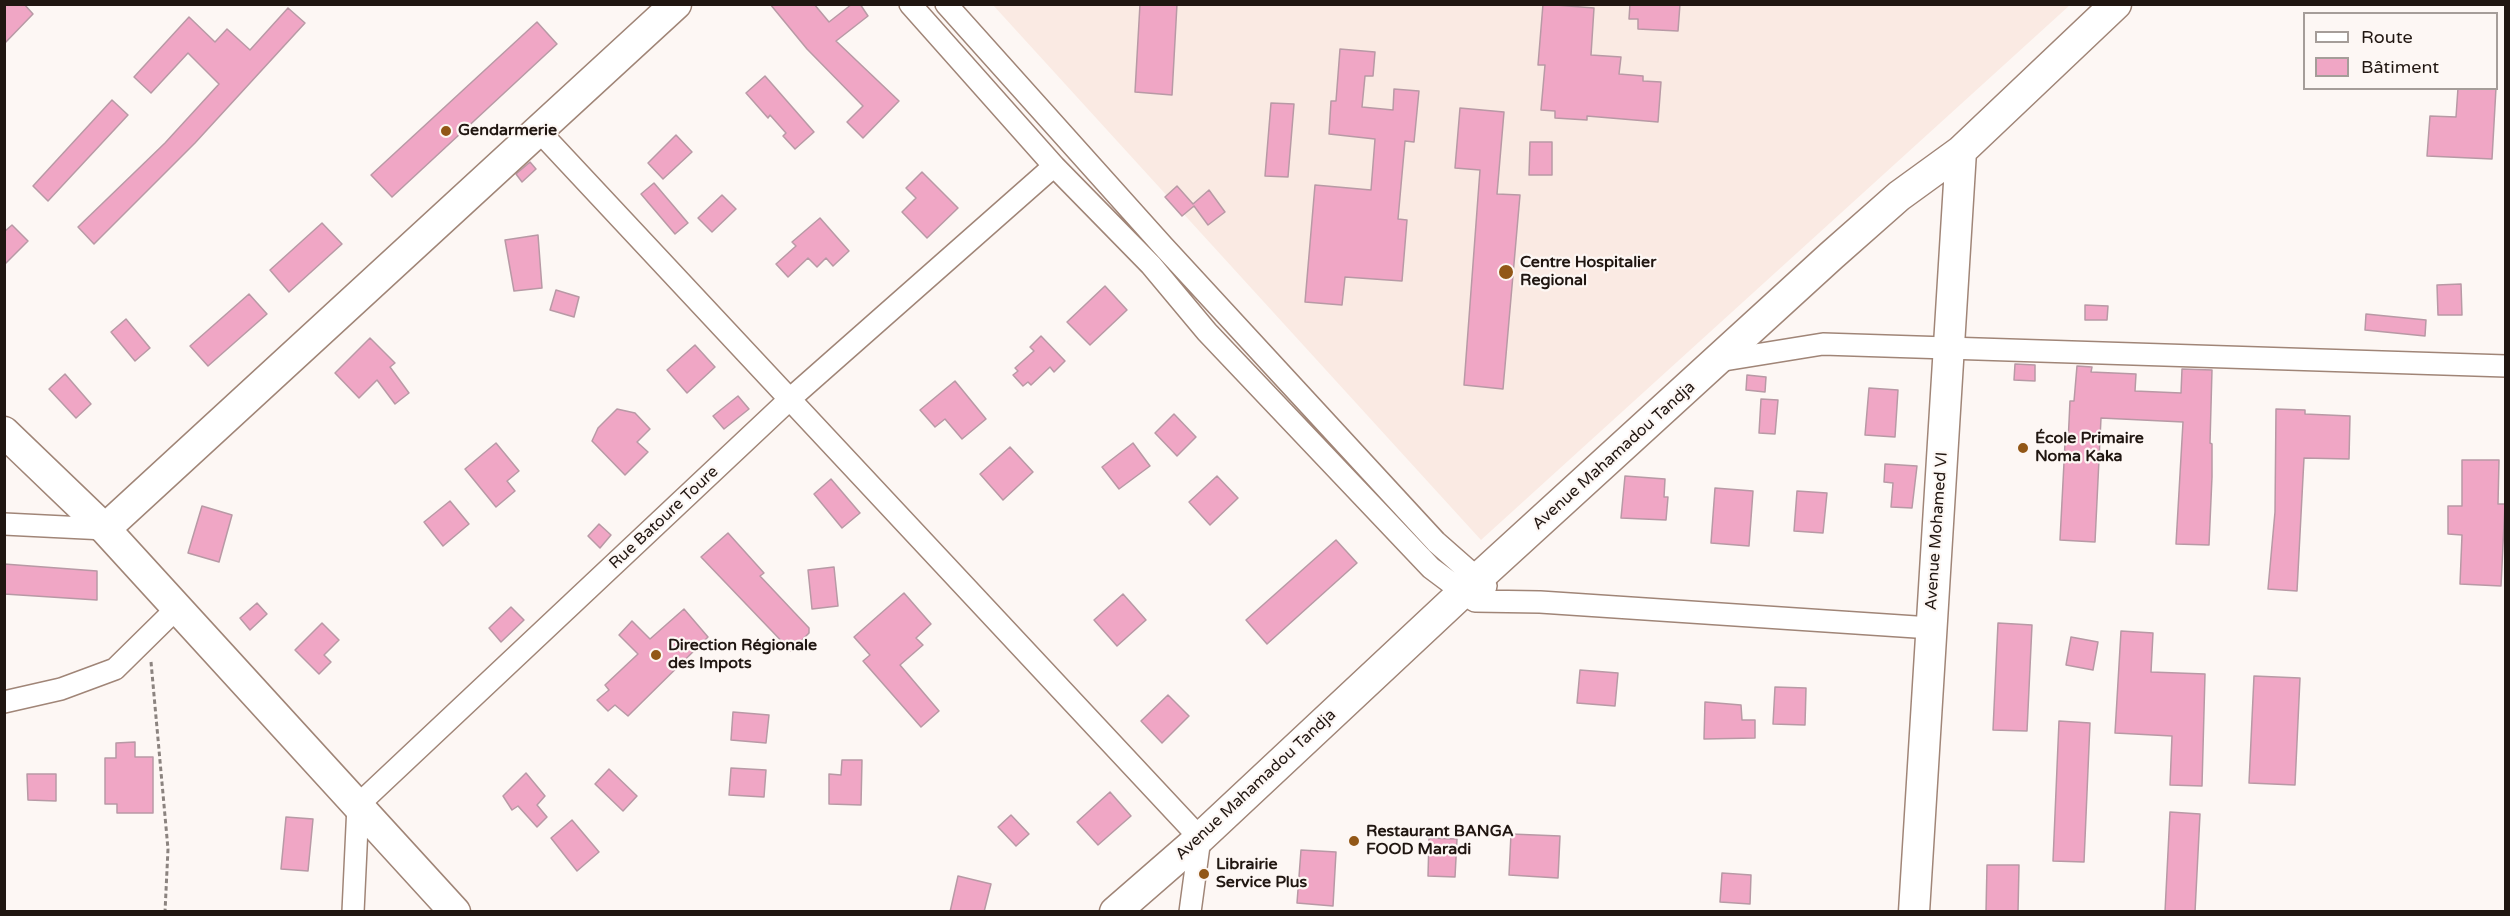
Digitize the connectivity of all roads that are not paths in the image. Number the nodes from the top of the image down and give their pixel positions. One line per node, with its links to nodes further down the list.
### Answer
1 (676, 4): 5 (street)
2 (910, 4): 7 (street)
3 (946, 4): 13 (street)
4 (2116, 4): 6 (street, Avenue Mahamadou Tandja)
5 (539, 131): 11 (street); 16 (street)
6 (1961, 151): 8 (street, Avenue Mohamed VI); 9 (street, Avenue Mahamadou Tandja)
7 (1054, 166): 11 (street, Rue Batoure Toure); 14 (street)
8 (1949, 347): 9 (street); 10 (street); 19 (street, Avenue Mohamed VI)
9 (1718, 361): 17 (street, Avenue Mahamadou Tandja)
10 (2505, 366)
11 (791, 398): 21 (street, Rue Batoure Toure); 22 (street)
12 (4, 432): 16 (street)
13 (1347, 443): 14 (street); 17 (street)
14 (1327, 460): 17 (street)
15 (4, 524): 16 (street)
16 (105, 529): 18 (street)
17 (1478, 592): 19 (street); 22 (street, Avenue Mahamadou Tandja)
18 (177, 608): 20 (street); 21 (street)
19 (1931, 628): 27 (street, Avenue Mohamed VI)
20 (4, 702)
21 (358, 806): 23 (street); 24 (street)
22 (1200, 837): 25 (street, Avenue Mahamadou Tandja); 26 (street)
23 (353, 912)
24 (455, 912)
25 (1115, 912)
26 (1190, 912)
27 (1914, 912)

